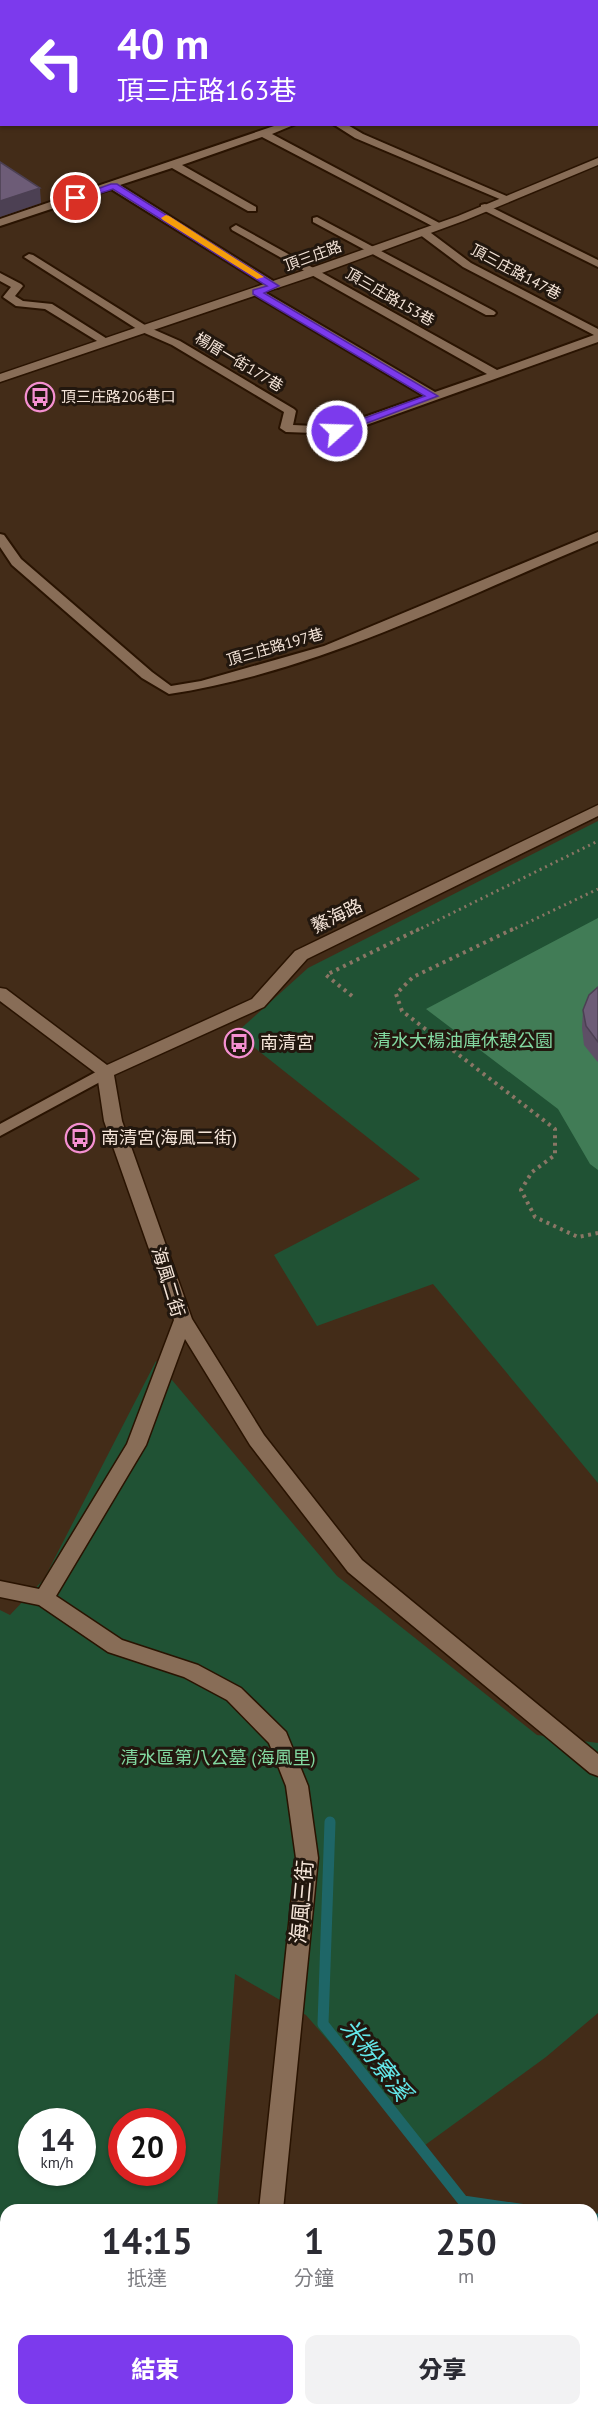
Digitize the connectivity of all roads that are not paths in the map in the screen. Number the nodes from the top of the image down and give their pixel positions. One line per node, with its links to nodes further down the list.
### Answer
1 (286, 126): 3 (lane)
2 (343, 126): 7 (lane)
3 (264, 134): 5 (lane); 12 (lane)
4 (598, 161): 7 (street, 頂三庄路)
5 (175, 165): 6 (lane); 9 (lane)
6 (114, 186): 11 (lane); 20 (lane)
7 (506, 198): 8 (street, 頂三庄路)
8 (485, 207): 12 (street, 頂三庄路); 17 (lane)
9 (252, 209)
10 (317, 220): 15 (lane)
11 (0, 223)
12 (440, 226): 14 (street, 頂三庄路)
13 (236, 228): 18 (lane, 頂三庄路153巷)
14 (423, 232): 15 (street, 頂三庄路); 24 (lane, 頂三庄路147巷)
15 (373, 250): 18 (street, 頂三庄路); 22 (lane)
16 (29, 257): 23 (lane, 楊厝一街177巷)
17 (598, 264)
18 (315, 272): 20 (street, 頂三庄路); 27 (lane, 頂三庄路153巷)
19 (0, 276): 26 (lane)
20 (274, 286): 21 (street, 頂三庄路)
21 (256, 292): 23 (street, 頂三庄路); 29 (lane)
22 (490, 313)
23 (144, 329): 26 (street, 頂三庄路); 29 (lane, 楊厝一街177巷)
24 (598, 333)
25 (598, 338): 27 (lane, 楊厝一街177巷)
26 (106, 342): 28 (street, 頂三庄路)
27 (497, 375): 29 (lane, 楊厝一街177巷)
28 (0, 378)
29 (433, 396)
30 (598, 536): 31 (lane, 頂三庄路197巷)
31 (0, 538)
32 (598, 810): 34 (street, 鰲海路)
33 (0, 993): 34 (street)
34 (105, 1072): 35 (lane); 36 (street, 海風二街)
35 (0, 1131)
36 (183, 1320): 38 (street, 海風二街); 39 (street)
37 (0, 1589): 38 (street, 海風三街)
38 (44, 1598): 40 (street, 海風三街)
39 (596, 1764)
40 (272, 2204)

